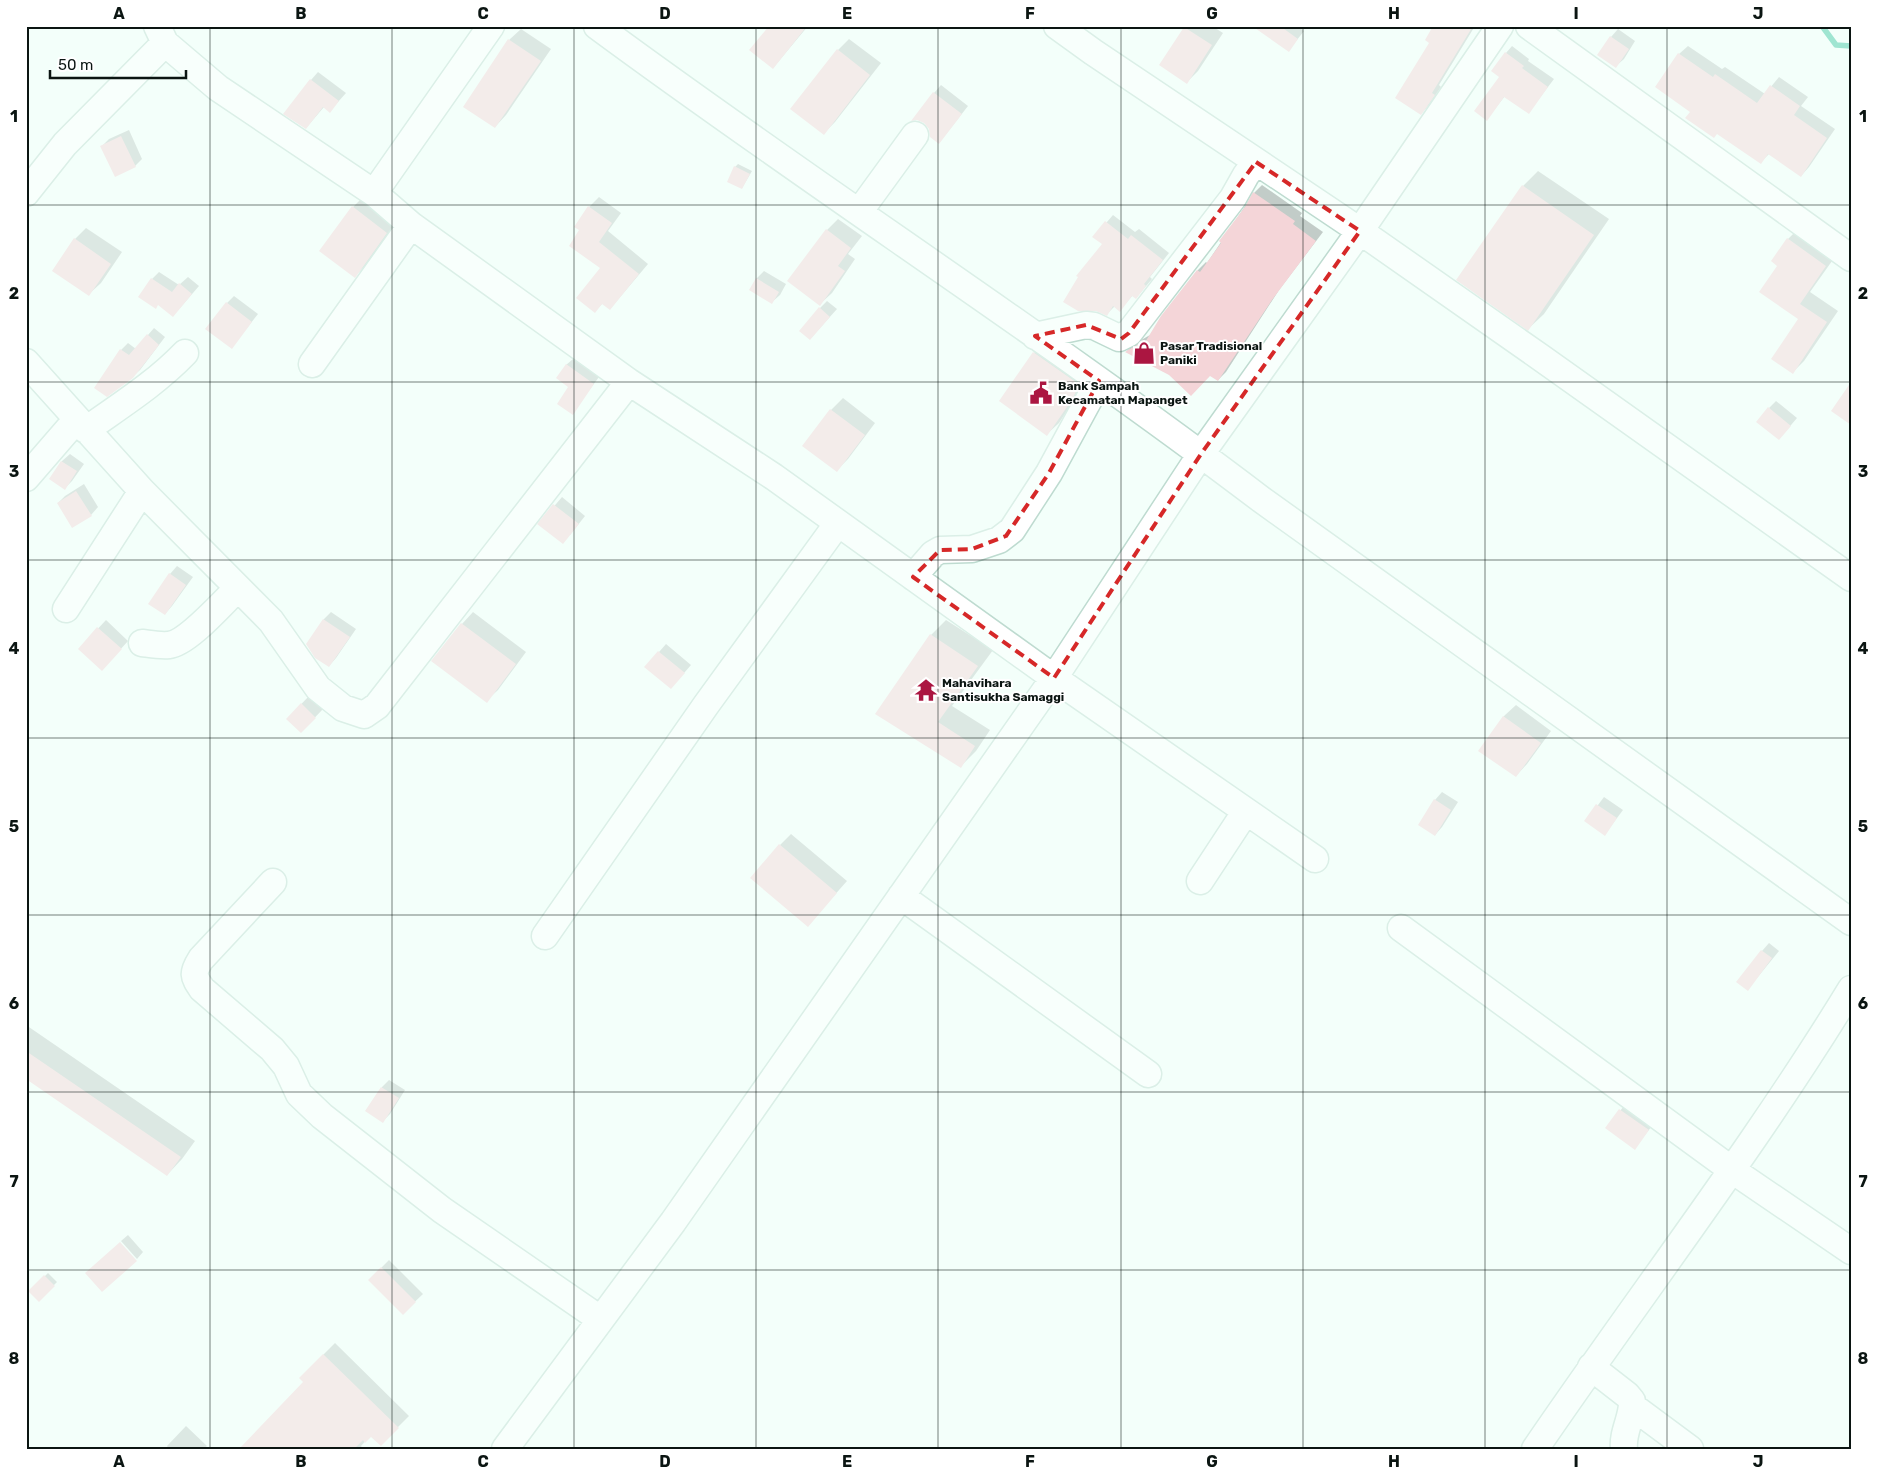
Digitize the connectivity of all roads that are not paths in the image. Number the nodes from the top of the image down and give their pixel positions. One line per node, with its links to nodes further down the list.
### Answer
1 (491, 26): 10 (street)
2 (597, 26): 11 (street)
3 (1058, 26): 8 (street)
4 (1500, 26): 13 (street)
5 (1529, 26): 14 (street)
6 (161, 35): 9 (street); 10 (street)
7 (915, 135): 11 (street)
8 (1256, 162): 13 (street); 15 (street)
9 (26, 193)
10 (374, 193): 12 (street)
11 (859, 212): 15 (street)
12 (411, 225): 18 (street); 20 (street)
13 (1360, 232): 22 (street); 27 (street)
14 (1851, 258)
15 (1035, 336): 19 (street)
16 (185, 353): 21 (street)
17 (26, 362): 21 (street)
18 (312, 364)
19 (1099, 381): 22 (street); 26 (street)
20 (629, 382): 25 (street); 28 (street)
21 (82, 425): 23 (street); 24 (street)
22 (1201, 454): 31 (street); 37 (street)
23 (26, 478)
24 (142, 491): 28 (street); 29 (street)
25 (838, 523): 26 (street); 39 (street)
26 (913, 577): 31 (street)
27 (1851, 578)
28 (238, 588): 30 (street)
29 (66, 609)
30 (142, 643)
31 (1054, 678): 32 (street); 36 (street)
32 (1246, 811): 33 (street); 34 (street)
33 (1315, 860)
34 (1200, 881)
35 (273, 882): 44 (street)
36 (901, 896): 41 (street); 44 (street)
37 (1851, 922)
38 (1401, 928): 42 (street)
39 (545, 936)
40 (1851, 989): 42 (street)
41 (1148, 1074)
42 (1732, 1170): 43 (street); 45 (street)
43 (1851, 1251)
44 (600, 1320): 47 (street)
45 (1590, 1368): 46 (street); 48 (street)
46 (1632, 1406): 49 (street); 50 (street)
47 (505, 1449)
48 (1535, 1449)
49 (1624, 1449)
50 (1690, 1449)

